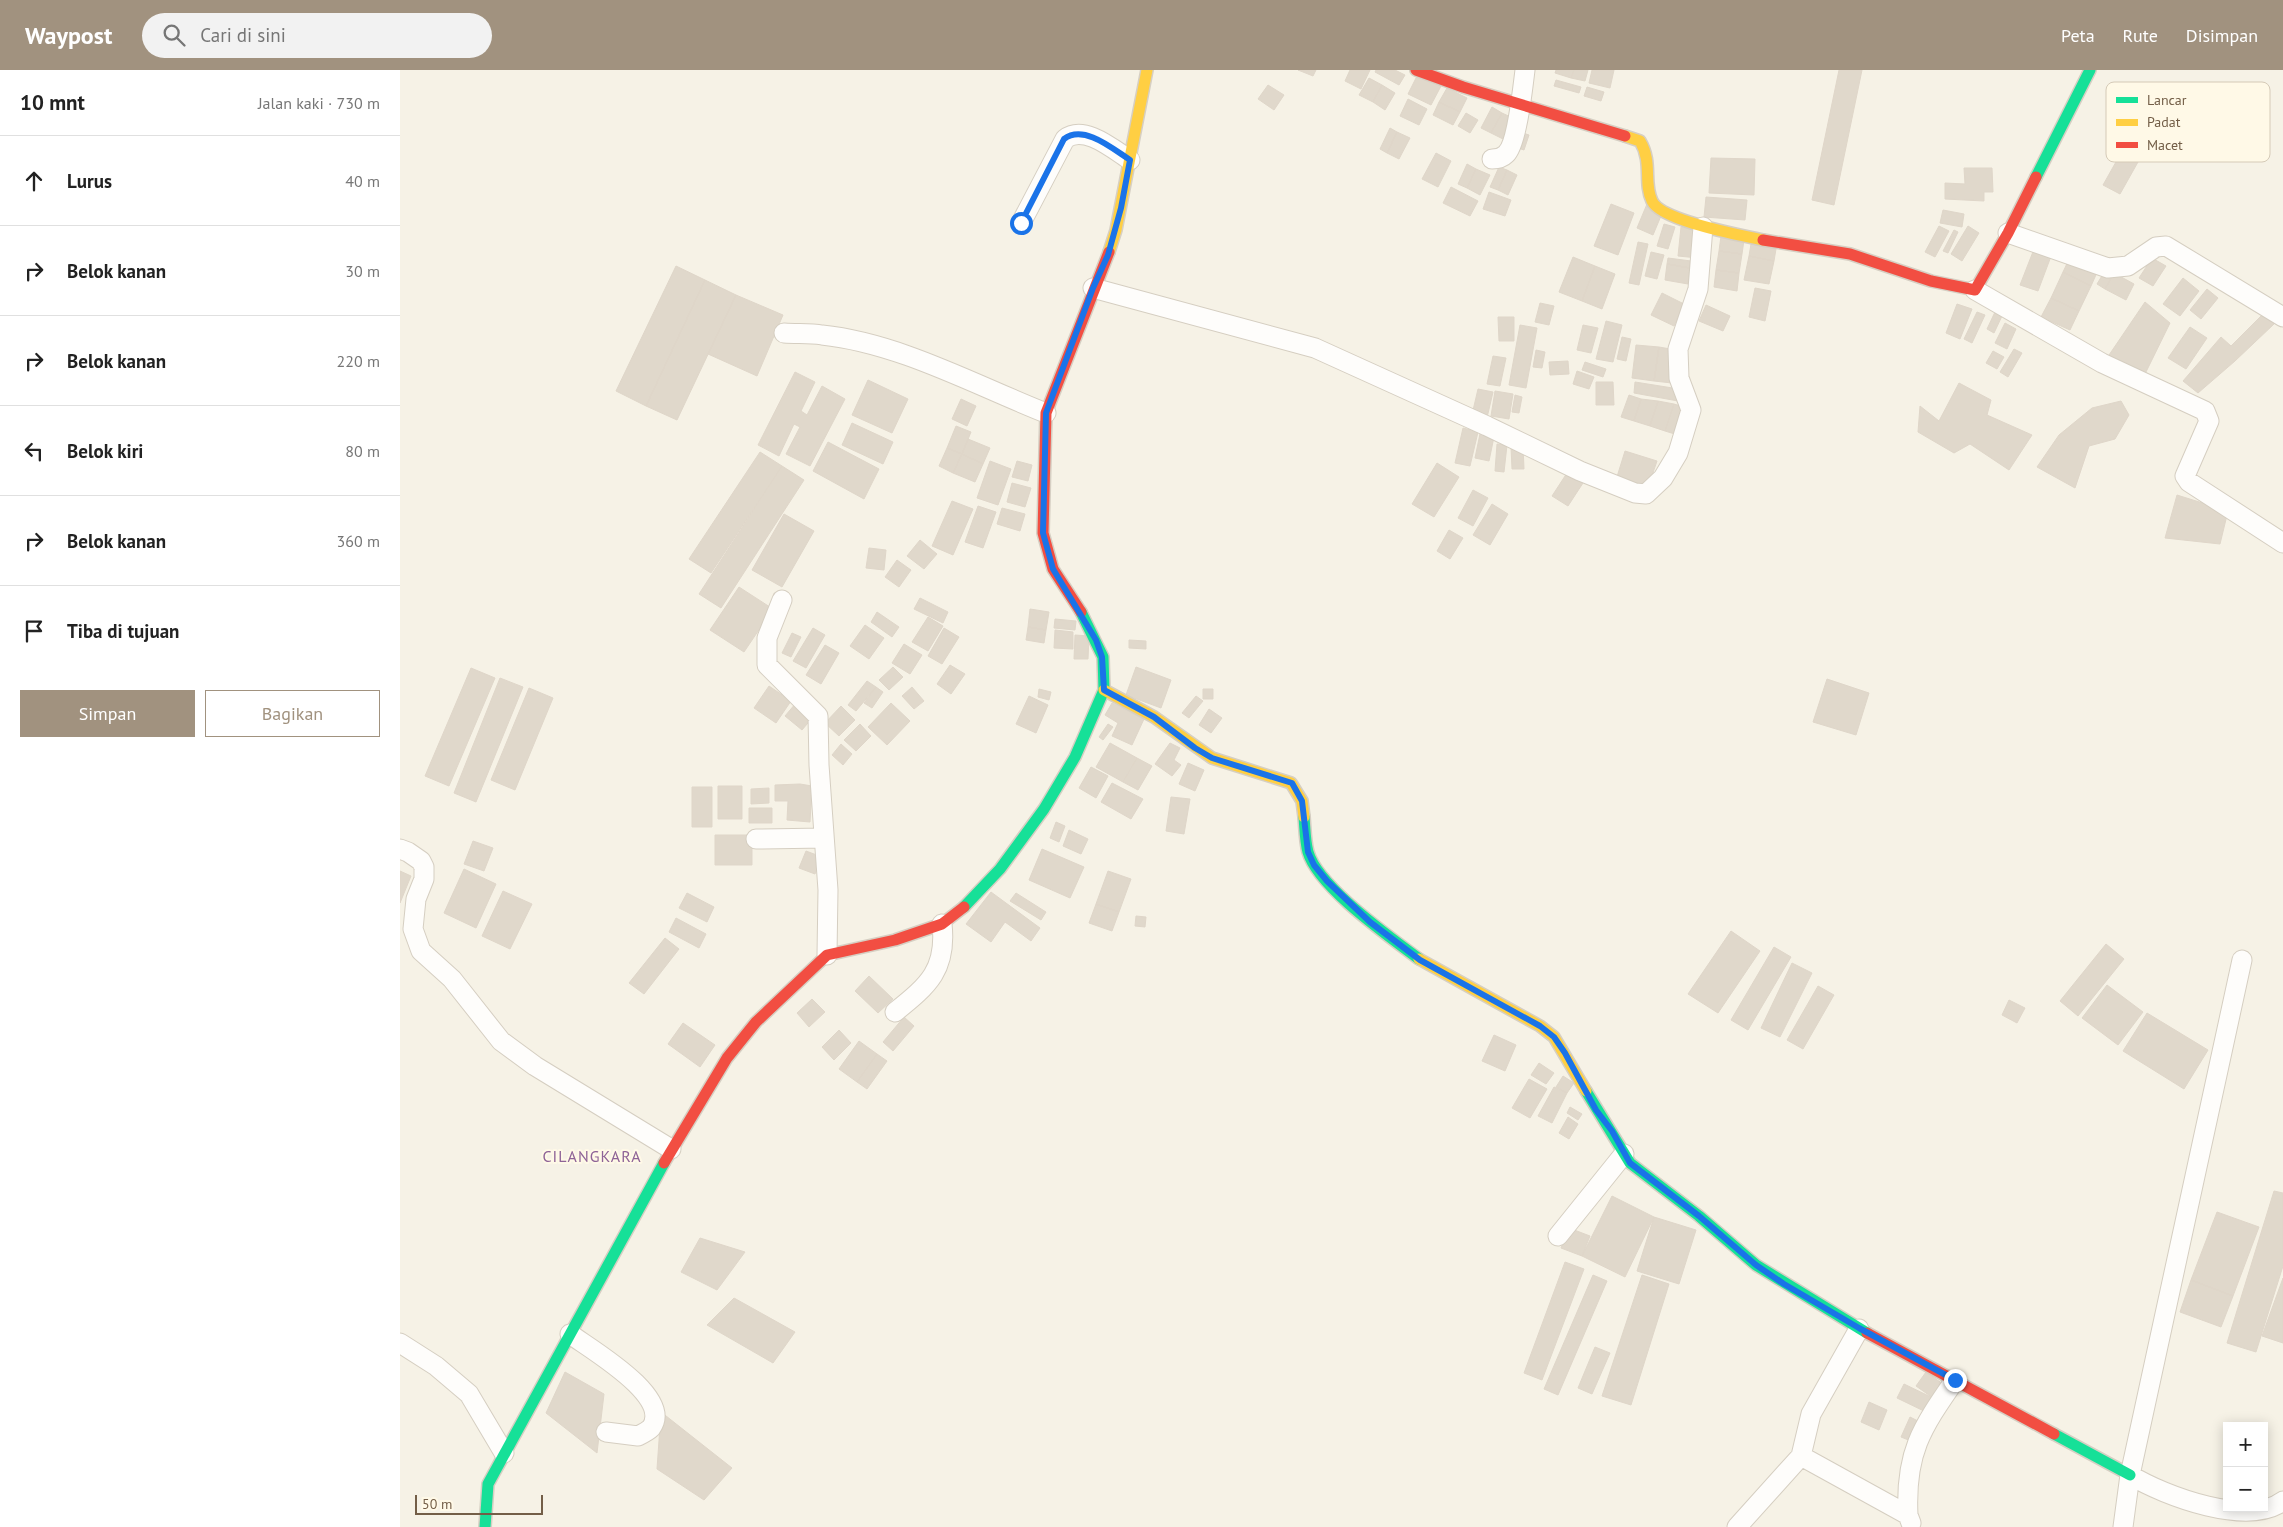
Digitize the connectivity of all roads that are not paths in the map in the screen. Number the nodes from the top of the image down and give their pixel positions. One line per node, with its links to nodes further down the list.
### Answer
1 (1146, 70): 7 (street)
2 (1416, 70): 5 (street)
3 (1525, 70): 5 (street)
4 (2090, 70): 10 (street)
5 (1522, 105): 6 (street); 9 (street)
6 (1492, 159)
7 (1130, 160): 8 (street); 11 (street)
8 (1021, 223)
9 (1703, 227): 11 (street); 12 (street)
10 (2008, 233): 12 (street); 13 (street)
11 (1093, 288): 15 (street)
12 (1975, 290): 16 (street)
13 (2283, 317)
14 (784, 333): 15 (street)
15 (1046, 413): 18 (street)
16 (2283, 543)
17 (782, 600): 19 (street)
18 (1104, 690): 22 (street); 27 (street)
19 (824, 838): 20 (street); 23 (street)
20 (756, 839)
21 (400, 849): 26 (street)
22 (942, 924): 23 (street); 25 (street)
23 (827, 955): 26 (street)
24 (2242, 960): 36 (street)
25 (895, 1012)
26 (671, 1149): 30 (street)
27 (1624, 1154): 28 (street); 29 (street)
28 (1558, 1236)
29 (1859, 1328): 32 (street); 35 (street)
30 (570, 1334): 33 (street); 34 (street)
31 (400, 1343): 34 (street)
32 (1955, 1380): 36 (street); 38 (street)
33 (606, 1432)
34 (504, 1453): 39 (street)
35 (1801, 1456): 38 (street); 40 (street)
36 (2130, 1474): 37 (street); 41 (street)
37 (2283, 1502)
38 (1910, 1521)
39 (485, 1527)
40 (1737, 1527)
41 (2123, 1527)

